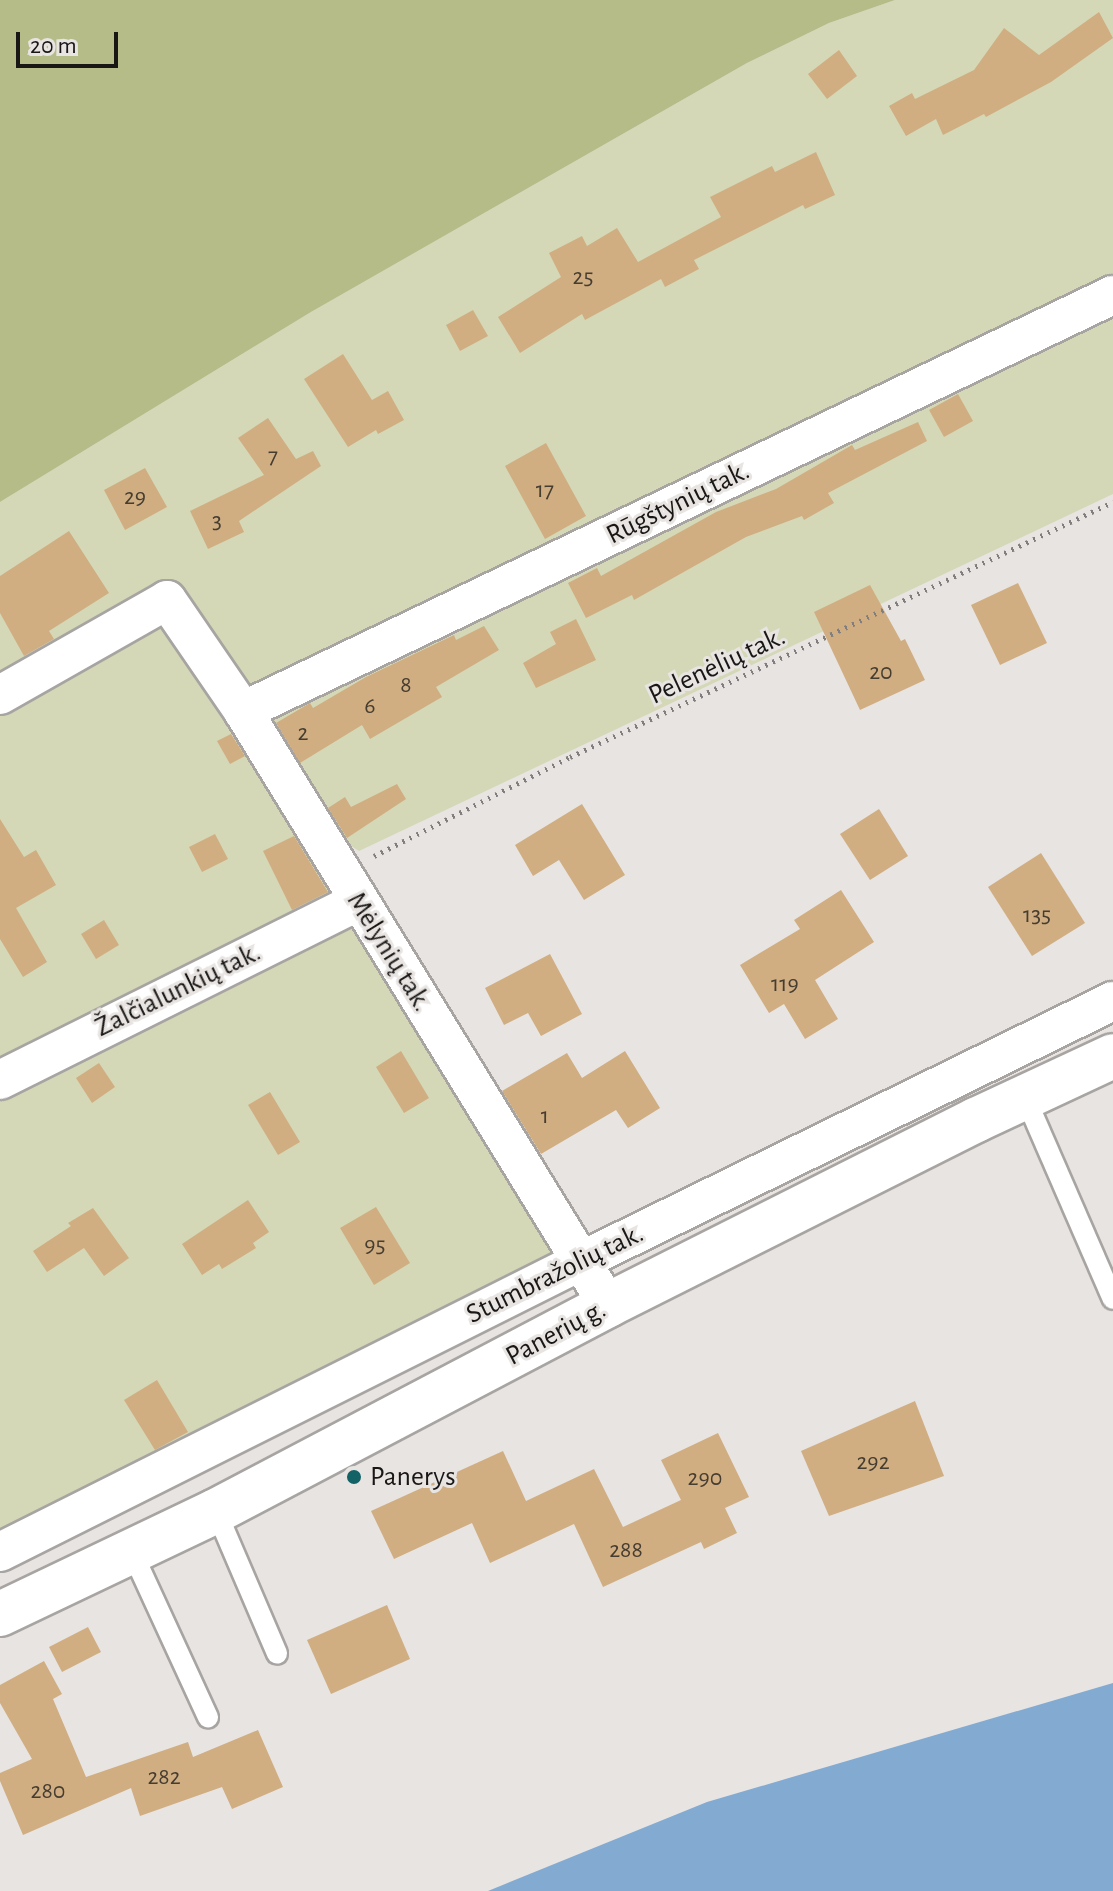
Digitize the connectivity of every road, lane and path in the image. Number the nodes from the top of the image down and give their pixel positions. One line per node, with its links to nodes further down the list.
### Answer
1 (1113, 295): 4 (street, Rūgštynių tak.)
2 (1113, 502): 5 (path, Pelenėlių tak.)
3 (0, 695): 4 (street, Mėlynių tak.)
4 (243, 711): 5 (street, Mėlynių tak.)
5 (349, 887): 8 (street, Žalčialunkių tak.); 10 (street, Mėlynių tak.)
6 (1113, 1001): 10 (street, Stumbražolių tak.)
7 (1113, 1056): 9 (main road, Panerių g.)
8 (0, 1080)
9 (1025, 1097): 11 (lane); 12 (main road, Panerių g.)
10 (581, 1261): 12 (street, Mėlynių tak.); 14 (street, Stumbražolių tak.)
11 (1113, 1299)
12 (608, 1305): 13 (main road, Panerių g.)
13 (216, 1511): 15 (main road, Panerių g.); 17 (lane)
14 (0, 1552)
15 (132, 1552): 16 (main road, Panerių g.); 18 (lane)
16 (0, 1614)
17 (277, 1653)
18 (208, 1717)

